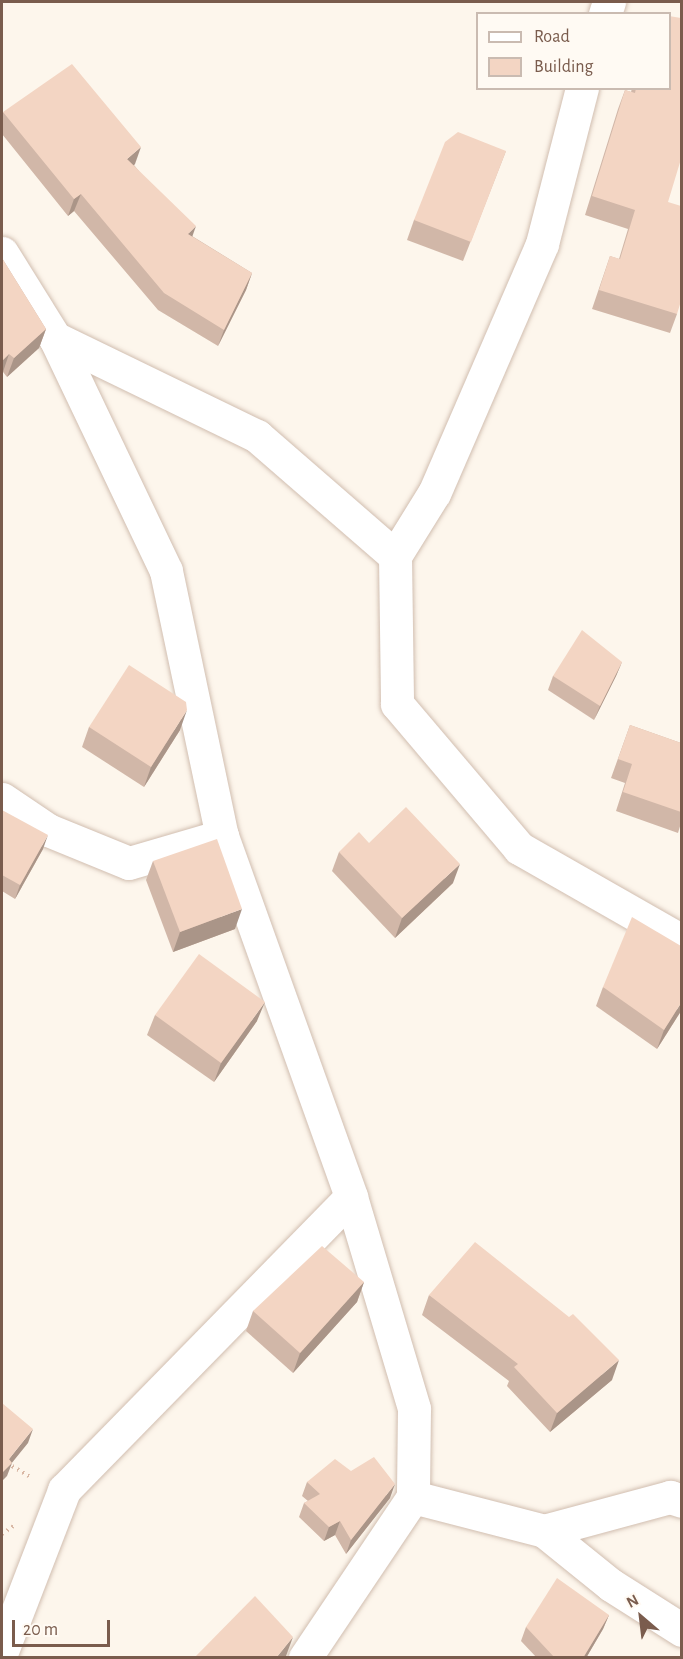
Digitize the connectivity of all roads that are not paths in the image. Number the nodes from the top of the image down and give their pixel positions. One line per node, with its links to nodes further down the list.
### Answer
1 (581, 90): 4 (street)
2 (2, 253): 3 (street)
3 (55, 338): 4 (street); 6 (street)
4 (395, 556): 7 (street)
5 (2, 799): 6 (street)
6 (222, 836): 8 (street)
7 (681, 941)
8 (351, 1197): 9 (street); 13 (street)
9 (413, 1497): 11 (street); 14 (street)
10 (681, 1501): 11 (street)
11 (544, 1531): 12 (street)
12 (681, 1630)
13 (2, 1651)
14 (305, 1658)

